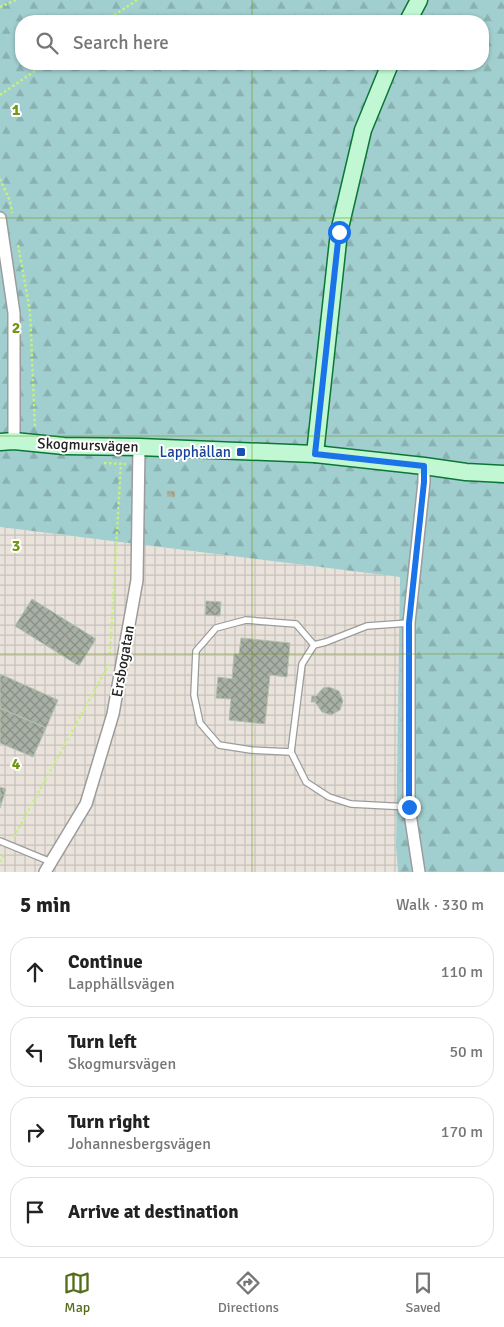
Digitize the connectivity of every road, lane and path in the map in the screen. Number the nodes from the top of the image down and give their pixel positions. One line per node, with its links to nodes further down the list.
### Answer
1 (16, 0): 4 (path)
2 (136, 0): 5 (path)
3 (419, 0): 6 (street)
4 (0, 8)
5 (115, 15)
6 (411, 15)
7 (36, 70): 9 (path)
8 (388, 70): 13 (street)
9 (0, 95)
10 (0, 218): 11 (street)
11 (7, 441): 12 (street, Skogmursvägen)
12 (139, 446): 13 (street, Skogmursvägen); 26 (street, Ersbogatan)
13 (315, 454): 15 (street, Skogmursvägen)
14 (121, 463): 19 (path)
15 (424, 466): 16 (street, Skogmursvägen); 17 (street)
16 (504, 474)
17 (409, 623): 18 (lane); 22 (street)
18 (314, 645): 21 (lane); 21 (lane)
19 (110, 654)
20 (109, 663): 24 (path)
21 (291, 752): 22 (lane)
22 (409, 807): 27 (street)
23 (0, 841): 24 (lane, Ersbogatan)
24 (10, 844): 25 (path); 26 (lane, Ersbogatan)
25 (0, 862)
26 (48, 867)
27 (419, 872)

